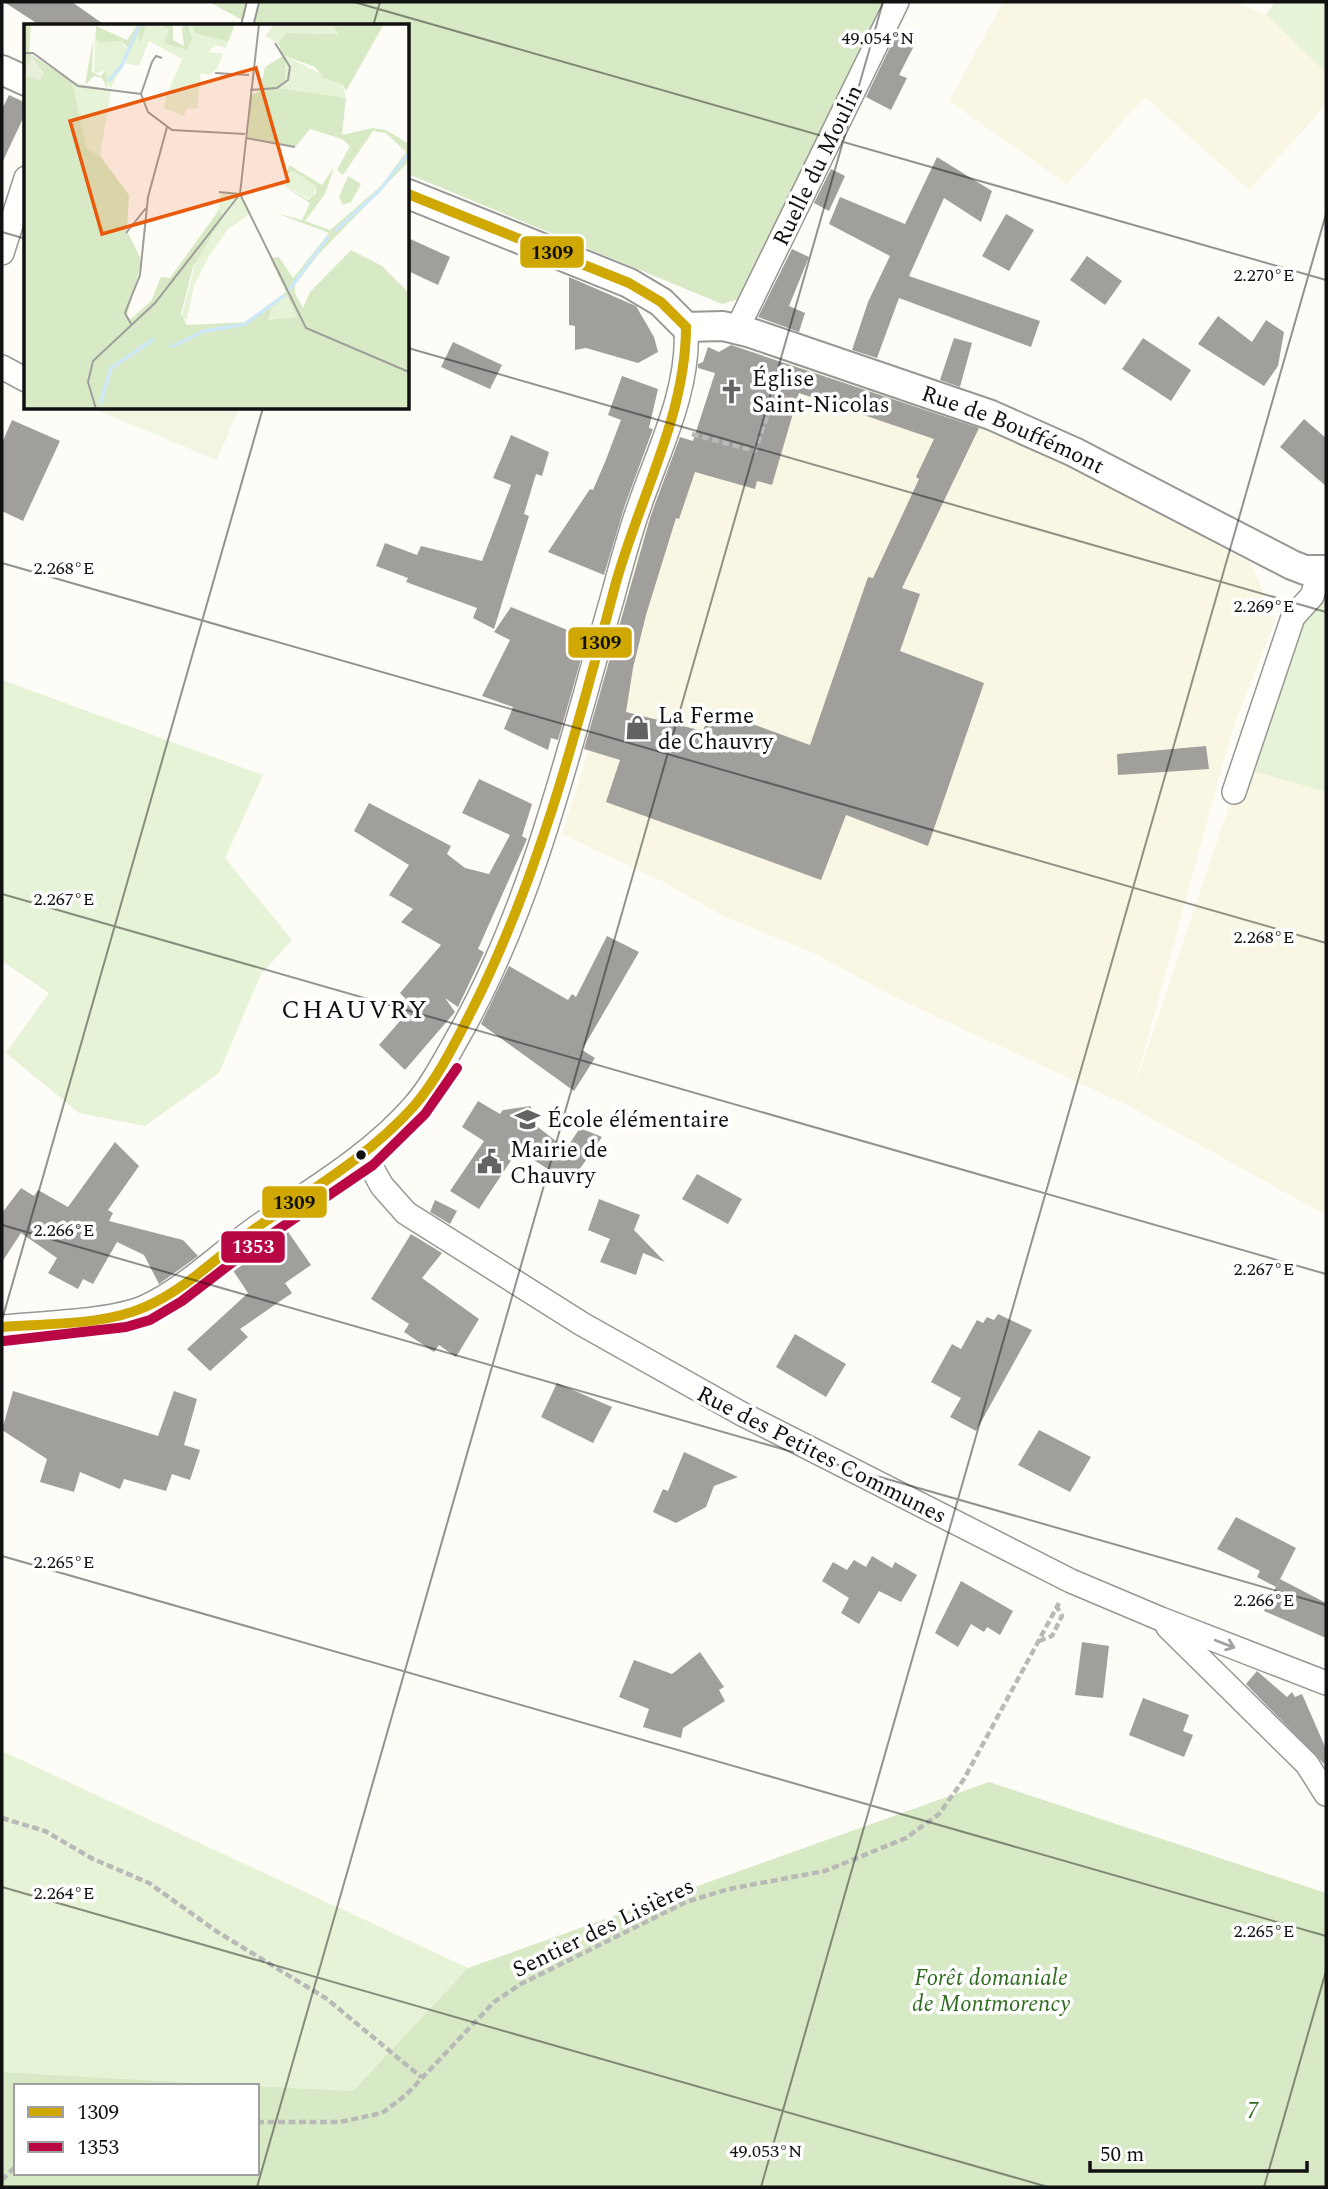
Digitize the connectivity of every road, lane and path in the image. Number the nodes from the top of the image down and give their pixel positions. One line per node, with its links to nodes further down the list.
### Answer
1 (253, 2): 3 (lane)
2 (897, 2): 10 (street, Ruelle du Moulin)
3 (248, 24)
4 (2, 70): 5 (street)
5 (24, 80)
6 (24, 184): 8 (street)
7 (410, 195): 9 (street)
8 (2, 253)
9 (686, 327): 10 (street, Rue de Bouffémont); 14 (street)
10 (737, 329): 11 (street, Rue de Bouffémont)
11 (791, 347): 14 (path); 15 (street, Rue de Bouffémont)
12 (2, 367): 13 (street)
13 (24, 379)
14 (668, 427): 17 (street)
15 (1324, 575): 16 (street)
16 (1234, 792)
17 (364, 1154): 18 (street); 19 (street, Rue des Petites Communes)
18 (2, 1327)
19 (1072, 1581): 20 (path, Sentier des Lisières); 21 (street, Rue des Petites Communes)
20 (1057, 1607): 22 (path, Sentier des Lisières); 22 (path)
21 (1161, 1619): 23 (street, Rue des Petites Communes, one-way to 23); 24 (street)
22 (1039, 1641): 26 (path, Sentier des Lisières)
23 (1326, 1683)
24 (1326, 1794)
25 (2, 1818): 26 (path)
26 (421, 2077): 27 (path, Sentier des Lisières)
27 (259, 2122)

